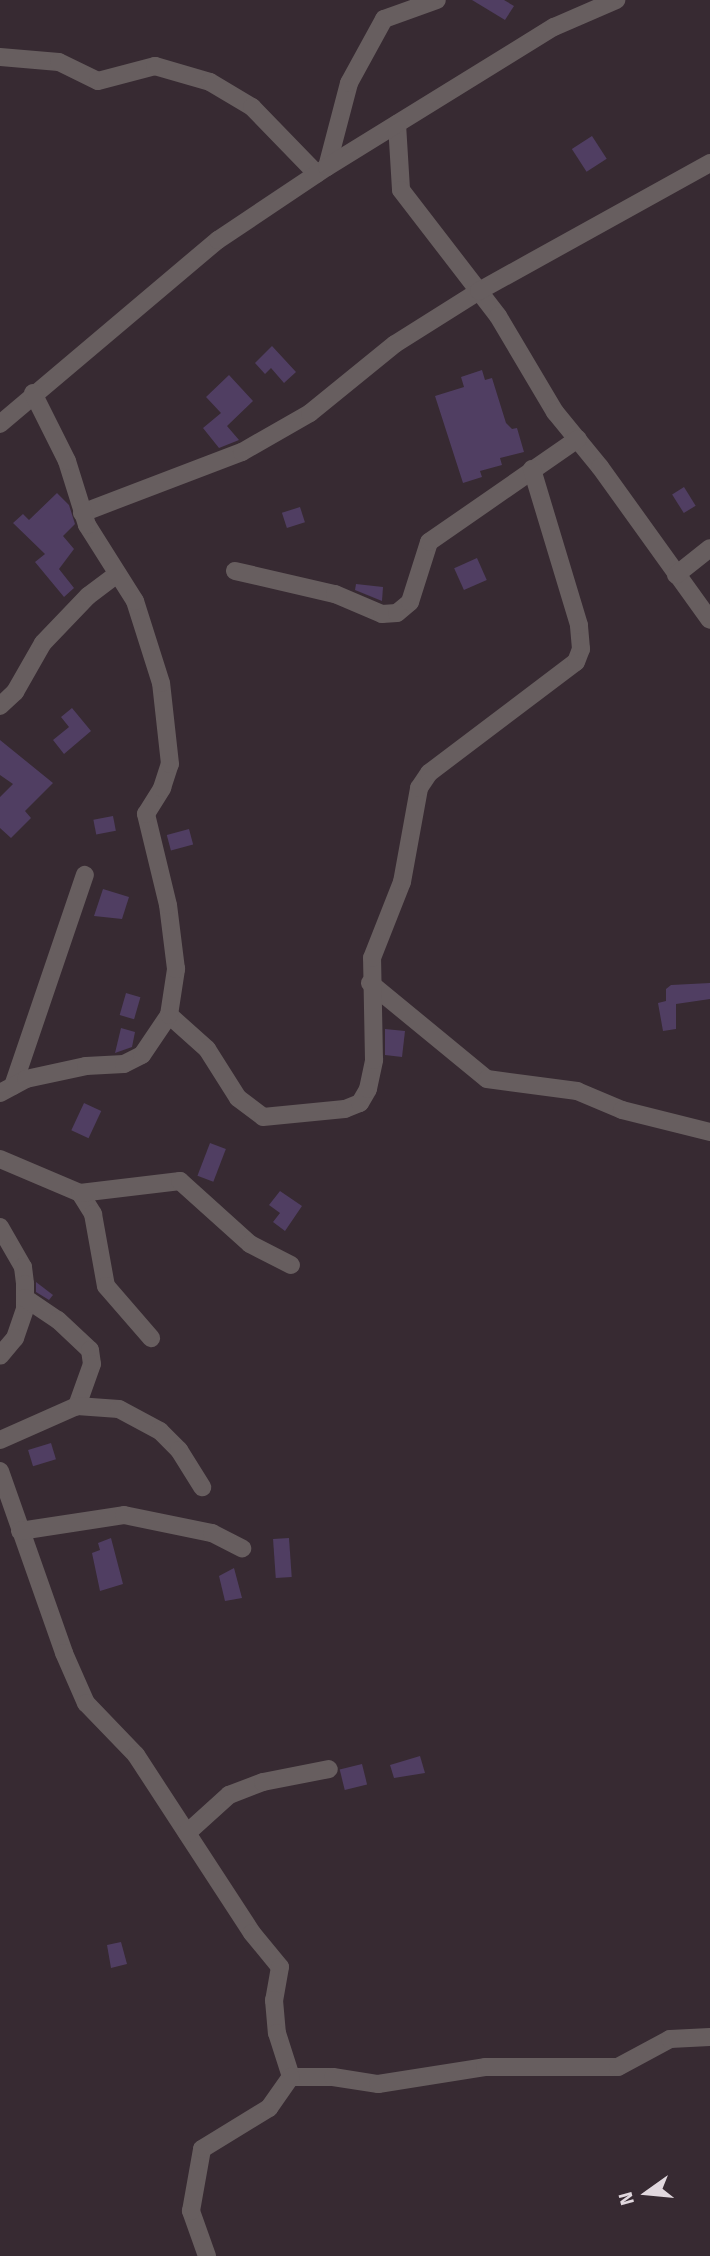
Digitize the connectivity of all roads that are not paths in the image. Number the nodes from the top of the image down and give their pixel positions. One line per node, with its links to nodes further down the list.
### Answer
1 (437, 0): 3 (street)
2 (616, 0): 5 (street)
3 (394, 5): 7 (street)
4 (0, 57): 7 (street)
5 (397, 124): 7 (street); 8 (street)
6 (710, 163): 8 (street)
7 (322, 170): 9 (street)
8 (479, 291): 11 (street); 13 (street)
9 (33, 393): 10 (street); 13 (street)
10 (0, 424)
11 (578, 439): 12 (street); 17 (street)
12 (533, 469): 15 (street); 21 (street)
13 (82, 513): 16 (street)
14 (710, 548): 17 (street)
15 (235, 571)
16 (117, 574): 19 (street); 22 (street)
17 (676, 575): 18 (street)
18 (710, 620)
19 (0, 706)
20 (85, 875): 23 (street)
21 (370, 983): 22 (street); 24 (street)
22 (169, 1016): 23 (street)
23 (6, 1090)
24 (710, 1132)
25 (0, 1159): 26 (street)
26 (80, 1193): 28 (street); 30 (street)
27 (0, 1227): 29 (street)
28 (291, 1265)
29 (25, 1298): 31 (street); 32 (street)
30 (150, 1338)
31 (0, 1356)
32 (77, 1406): 33 (street); 35 (street)
33 (0, 1440)
34 (0, 1471): 36 (street)
35 (202, 1487)
36 (20, 1531): 37 (street); 39 (street)
37 (242, 1548)
38 (329, 1769): 39 (street)
39 (187, 1833): 41 (street)
40 (710, 2037): 41 (street)
41 (291, 2077): 42 (street)
42 (207, 2256)

